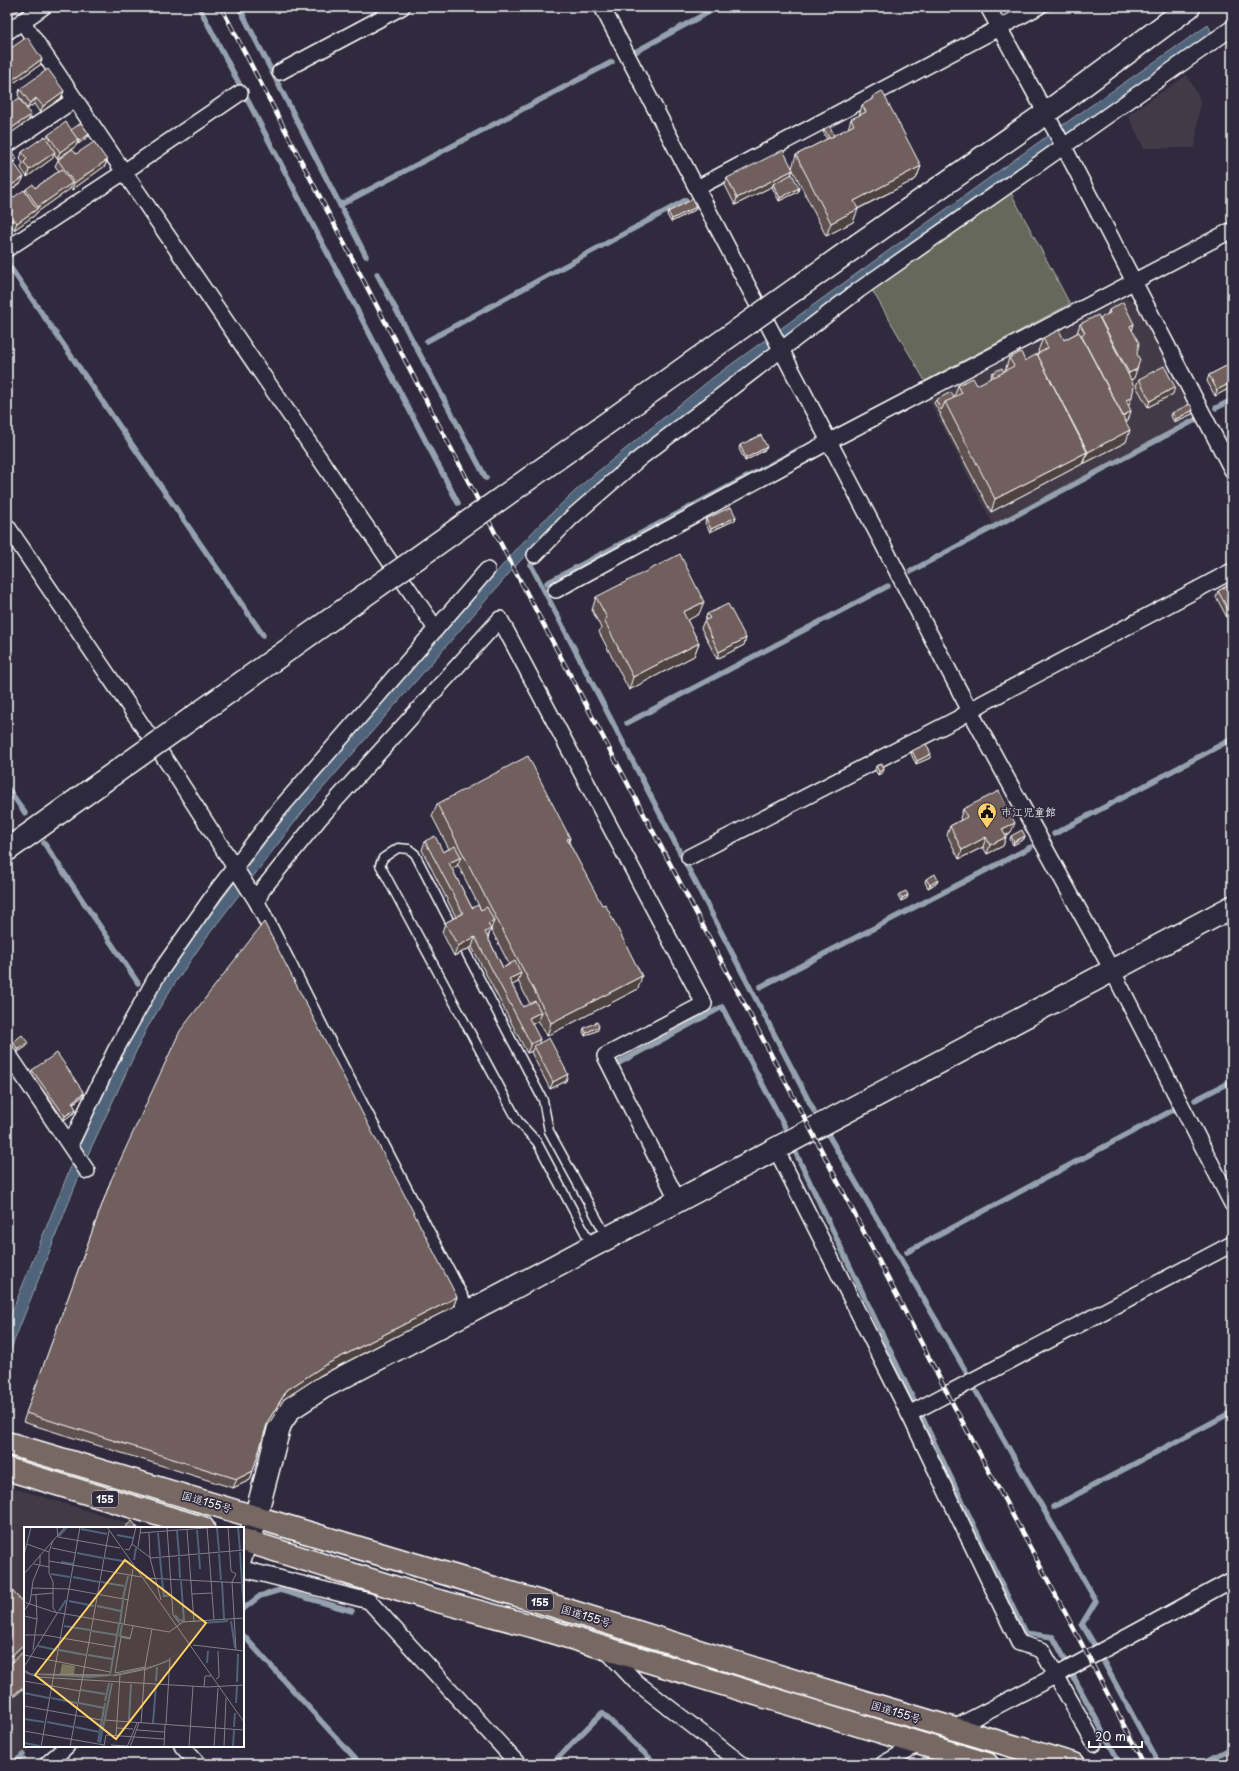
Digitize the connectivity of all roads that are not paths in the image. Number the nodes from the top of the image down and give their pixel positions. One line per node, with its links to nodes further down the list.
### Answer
1 (43, 7): 7 (street)
2 (402, 7): 11 (street)
3 (602, 7): 18 (street)
4 (988, 7): 8 (street)
5 (1038, 7): 8 (street)
6 (1190, 7): 14 (street)
7 (22, 21): 10 (street); 13 (street)
8 (999, 27): 14 (street); 18 (street)
9 (1232, 28): 16 (street)
10 (7, 32)
11 (280, 72)
12 (240, 93): 17 (street)
13 (74, 100): 15 (street); 17 (street)
14 (1049, 120): 16 (street); 32 (street, bridge)
15 (7, 145)
16 (1063, 145): 21 (street); 22 (street)
17 (124, 172): 20 (street); 30 (street)
18 (697, 188): 22 (street)
19 (1232, 230): 21 (street)
20 (7, 249)
21 (1134, 283): 23 (street); 24 (street)
22 (780, 349): 23 (street); 26 (street)
23 (828, 442): 29 (street); 31 (street)
24 (1232, 470)
25 (7, 526): 34 (street)
26 (535, 554)
27 (487, 570): 30 (street)
28 (1232, 571): 31 (street)
29 (556, 590)
30 (436, 629): 34 (street)
31 (970, 711): 33 (street); 37 (street)
32 (7, 850)
33 (689, 857)
34 (236, 868): 35 (street); 39 (street)
35 (257, 902): 42 (street); 46 (street)
36 (1232, 907): 37 (street)
37 (1113, 972): 40 (street); 43 (street)
38 (7, 1052): 39 (street)
39 (72, 1147): 41 (street)
40 (776, 1149): 42 (street); 47 (street)
41 (86, 1169)
42 (678, 1201): 44 (street)
43 (1232, 1204)
44 (600, 1242): 44 (lane); 46 (street)
45 (1232, 1244): 47 (street)
46 (468, 1312): 50 (street)
47 (909, 1414): 56 (street)
48 (7, 1443): 50 (highway, 国道155号 / 155)
49 (7, 1469): 51 (highway, 155)
50 (255, 1516): 52 (street); 57 (highway, 国道155号 / 155)
51 (200, 1527)
52 (245, 1548): 55 (highway, 国道155号 / 155)
53 (244, 1569): 64 (street)
54 (1232, 1580): 56 (street)
55 (606, 1650): 58 (highway, 国道155号 / 155); 65 (street)
56 (1057, 1675): 57 (street); 59 (street)
57 (952, 1729): 68 (highway, 国道155号 / 155)
58 (920, 1743): 66 (street); 67 (highway, 国道155号 / 155)
59 (1094, 1743)
60 (66, 1747): 62 (street)
61 (183, 1747): 63 (street)
62 (47, 1764)
63 (198, 1764)
64 (518, 1764)
65 (742, 1764)
66 (883, 1764)
67 (987, 1764)
68 (1073, 1764)

